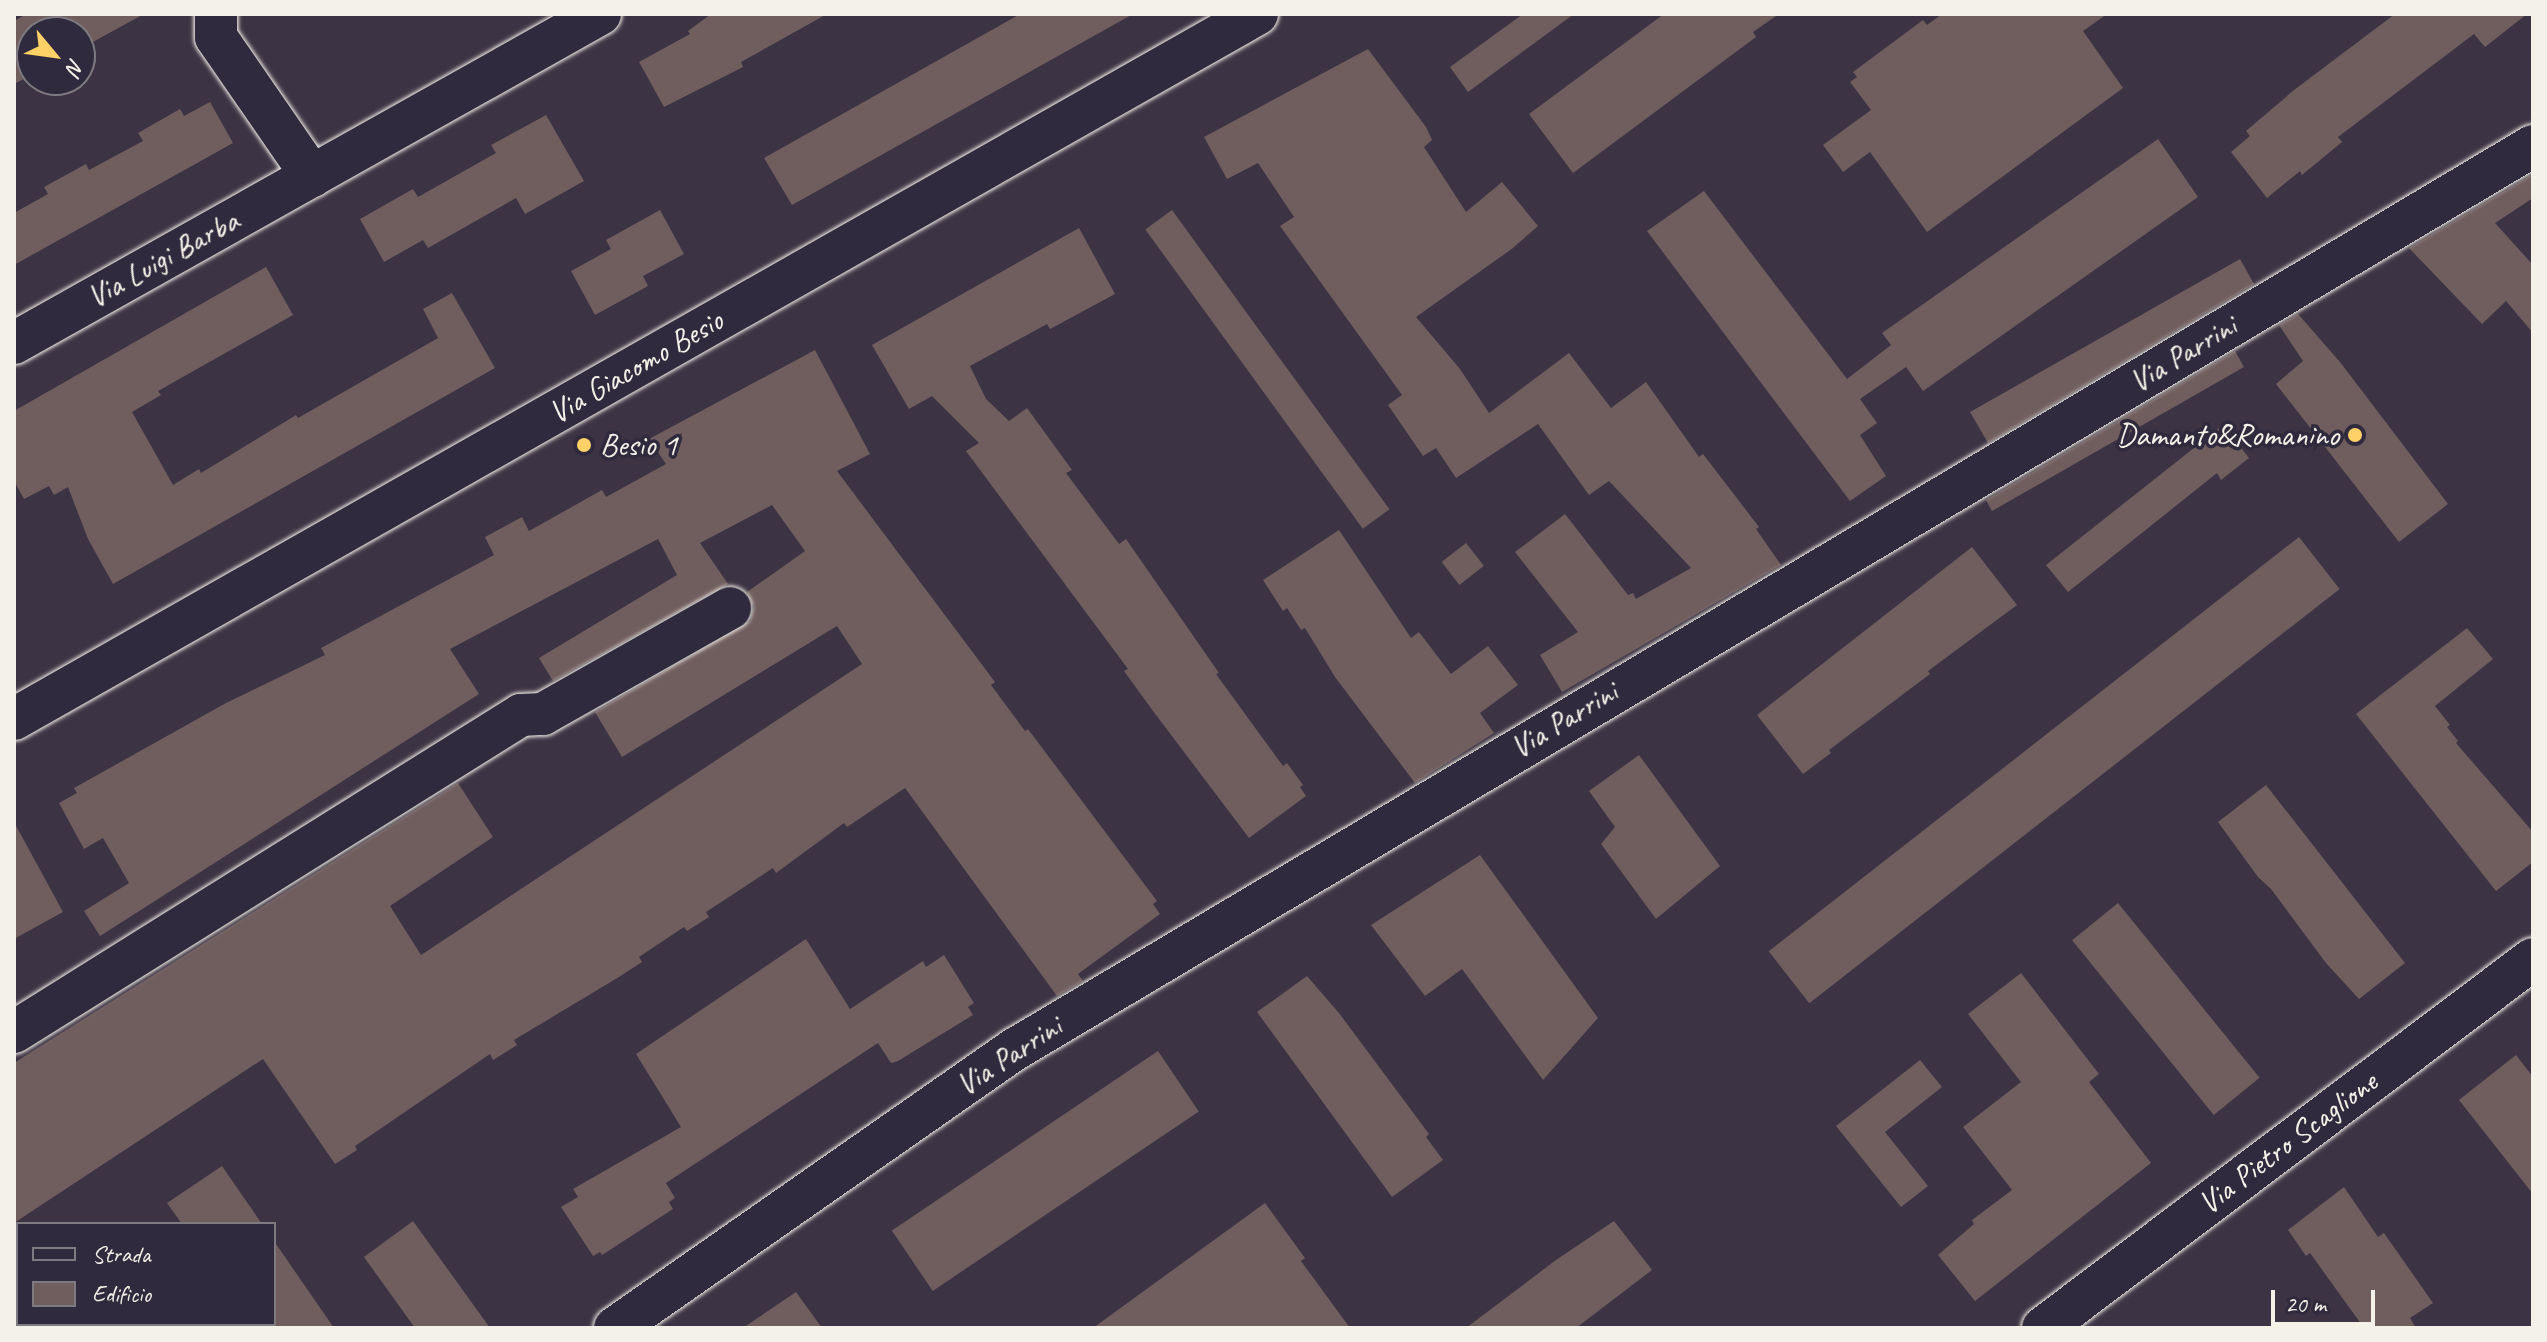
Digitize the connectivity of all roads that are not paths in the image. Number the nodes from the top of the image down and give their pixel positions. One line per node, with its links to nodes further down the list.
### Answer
1 (216, 14): 5 (street)
2 (600, 14): 5 (street, Via Luigi Barba)
3 (1252, 16): 8 (street, Via Giacomo Besio)
4 (2533, 146): 11 (street, Via Parrini)
5 (312, 176): 6 (street, Via Luigi Barba)
6 (14, 343)
7 (730, 608): 10 (street)
8 (14, 719)
9 (2533, 959): 12 (street, Via Pietro Scaglione)
10 (14, 1032)
11 (615, 1328)
12 (2043, 1328)

